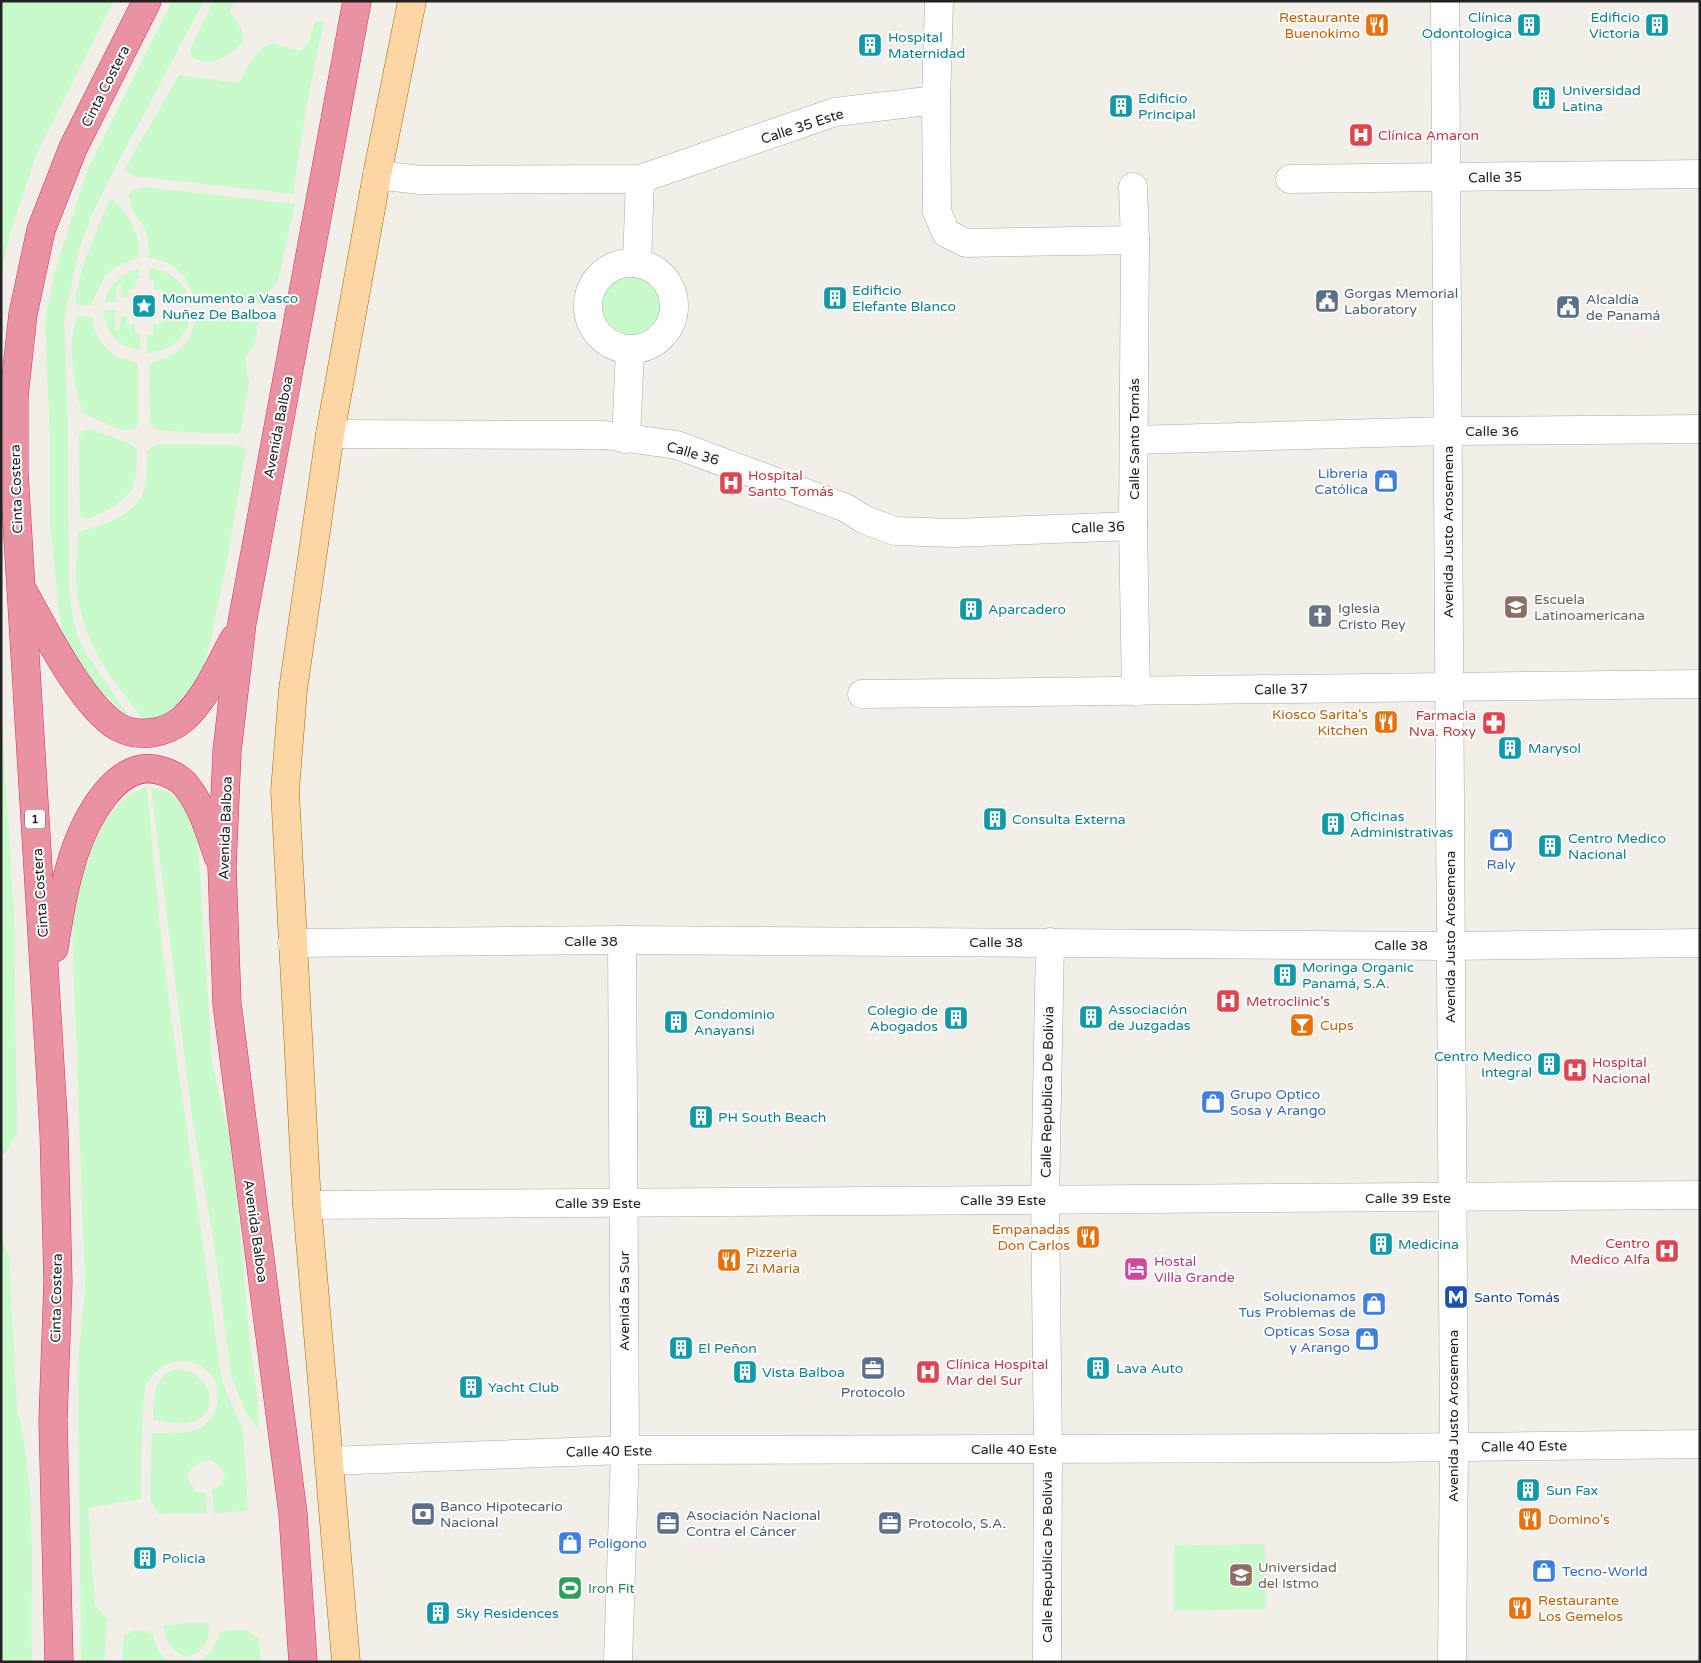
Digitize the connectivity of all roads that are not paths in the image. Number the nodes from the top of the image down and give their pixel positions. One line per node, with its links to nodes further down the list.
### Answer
1 (147, 1): 22 (highway, Cinta Costera / 1)
2 (357, 1): 23 (highway, Avenida Balboa)
3 (412, 1): 8 (main road)
4 (939, 1): 6 (street)
5 (1445, 1): 9 (street, Avenida Justo Arosemena)
6 (936, 100): 10 (street, Calle 35 Este); 13 (street)
7 (1700, 174): 9 (street, Calle 35)
8 (377, 175): 10 (street, Calle 35 Este); 18 (main road)
9 (1446, 178): 11 (street, Calle 35); 17 (street, Avenida Justo Arosemena)
10 (640, 179): 14 (street)
11 (1290, 179)
12 (1133, 187): 13 (street, Calle Santo Tomás)
13 (1135, 240): 20 (street, Calle Santo Tomás)
14 (637, 264): 15 (street); 15 (street)
15 (630, 350): 19 (street)
16 (1700, 429): 17 (street, Calle 36)
17 (1448, 431): 20 (street, Calle 36); 25 (street, Avenida Justo Arosemena)
18 (330, 434): 19 (street, Calle 36); 31 (main road)
19 (626, 439): 21 (street, Calle 36)
20 (1134, 440): 21 (street, Calle Santo Tomás)
21 (1133, 526): 26 (street, Calle Santo Tomás)
22 (20, 588): 23 (highway); 34 (highway, Cinta Costera / 1)
23 (242, 623): 28 (highway, Avenida Balboa)
24 (1700, 684): 25 (street, Calle 37)
25 (1449, 687): 26 (street, Calle 37); 33 (street, Avenida Justo Arosemena)
26 (1136, 692): 27 (street, Calle 37)
27 (862, 694)
28 (222, 867): 34 (highway); 45 (highway, Avenida Balboa)
29 (622, 940): 30 (street, Calle 38); 31 (street, Calle 38); 38 (street, Avenida 5a Sur)
30 (1050, 942): 33 (street, Calle 38); 37 (street, Calle Republica De Bolivia)
31 (292, 943): 39 (main road)
32 (1700, 943): 33 (street, Calle 38)
33 (1450, 946): 36 (street, Avenida Justo Arosemena)
34 (46, 993): 46 (highway, Cinta Costera / 1)
35 (1700, 1195): 36 (street, Calle 39 Este)
36 (1452, 1197): 37 (street, Calle 39 Este); 41 (street, Avenida Justo Arosemena)
37 (1045, 1200): 38 (street, Calle 39 Este); 42 (street, Calle Republica De Bolivia)
38 (624, 1203): 39 (street, Calle 39 Este); 43 (street, Avenida 5a Sur)
39 (307, 1205): 44 (main road)
40 (1700, 1444): 41 (street, Calle 40 Este)
41 (1454, 1447): 42 (street, Calle 40 Este); 52 (street, Avenida Justo Arosemena)
42 (1048, 1449): 43 (street, Calle 40 Este); 51 (street, Calle Republica De Bolivia)
43 (625, 1450): 44 (street, Calle 40 Este); 50 (street, Avenida 5a Sur)
44 (329, 1461): 49 (main road)
45 (299, 1592): 47 (highway, Avenida Balboa); 48 (highway)
46 (59, 1662)
47 (303, 1662)
48 (310, 1662)
49 (346, 1662)
50 (618, 1662)
51 (1047, 1662)
52 (1452, 1662)

